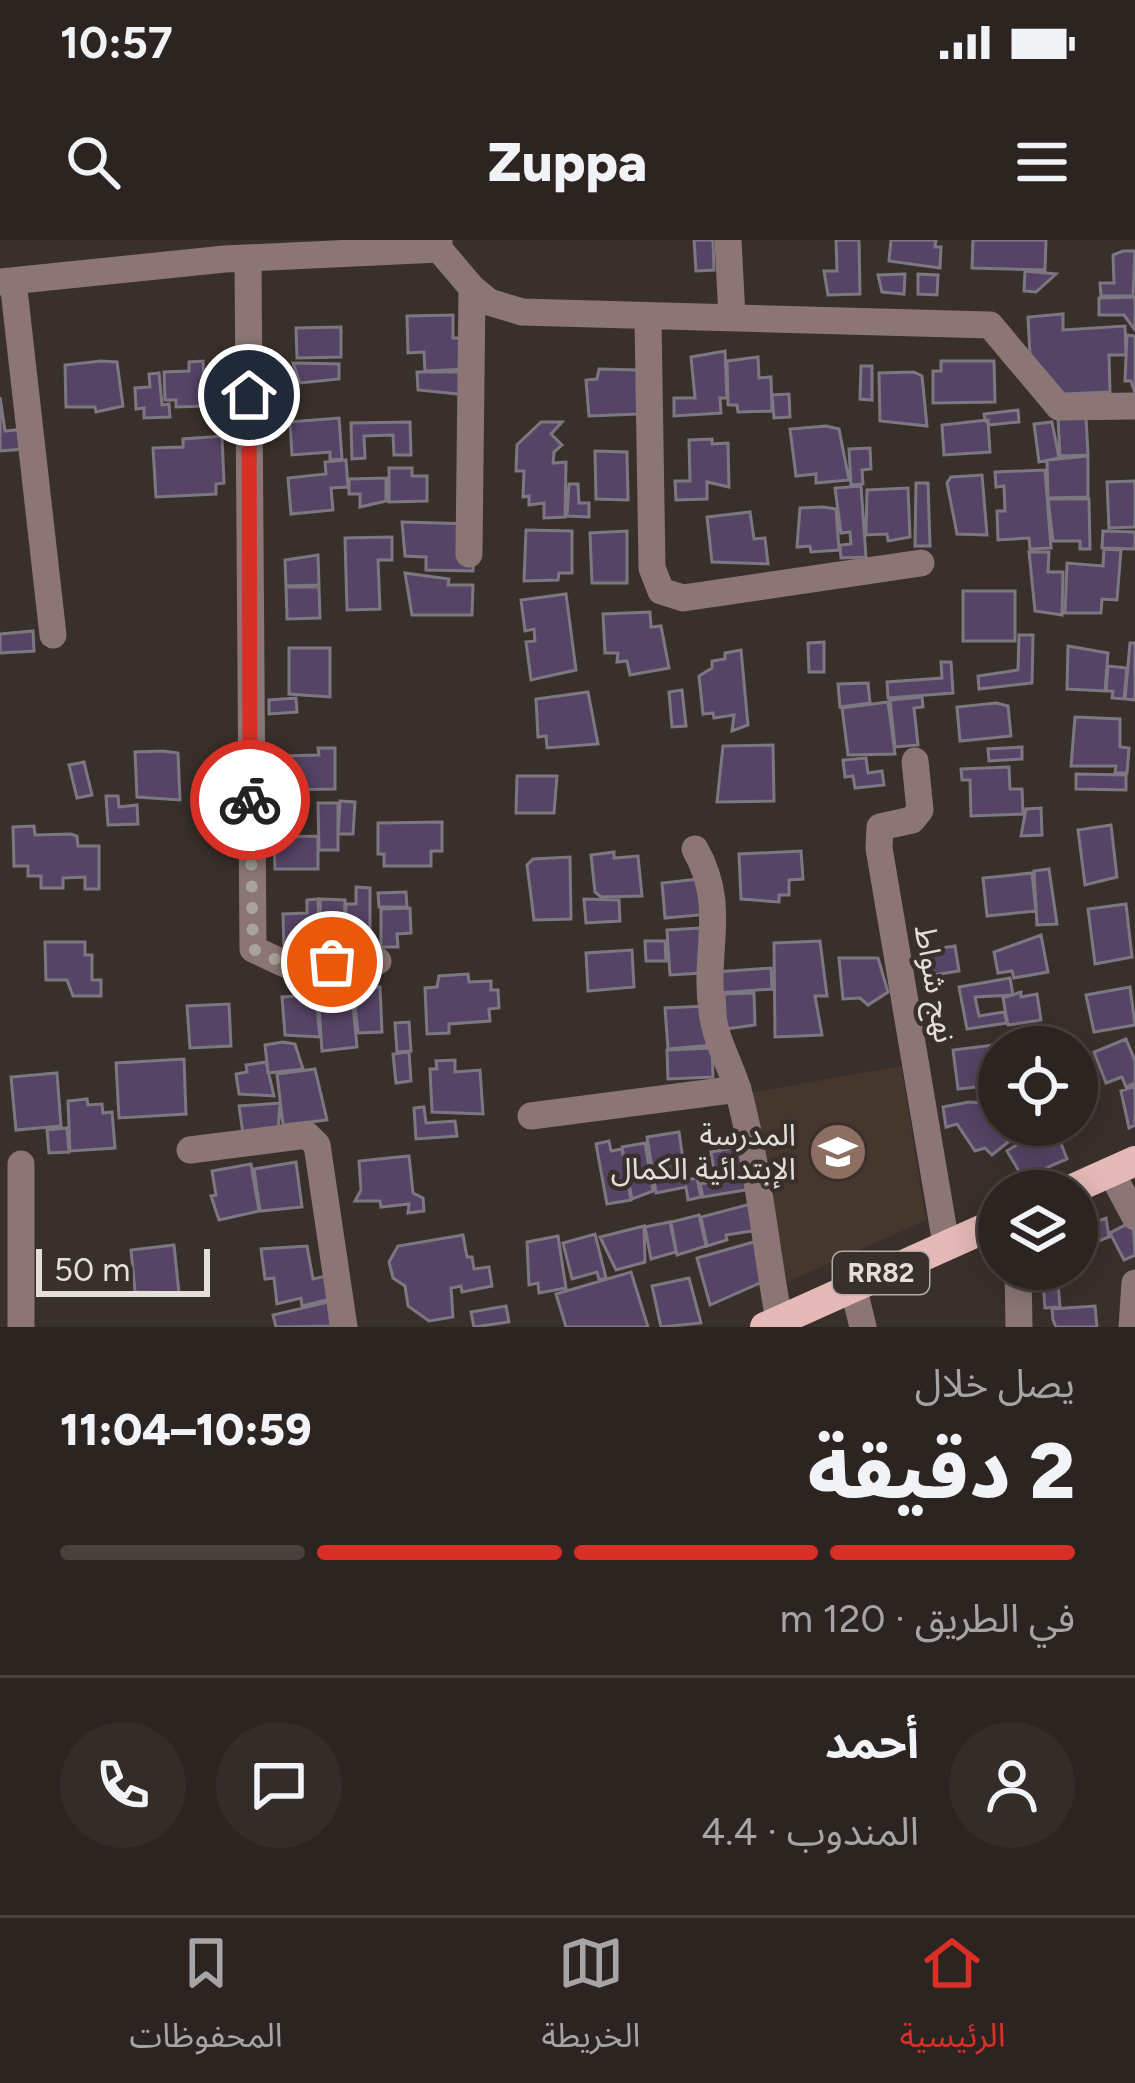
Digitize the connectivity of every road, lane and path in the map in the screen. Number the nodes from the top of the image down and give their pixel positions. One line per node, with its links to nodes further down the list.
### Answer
1 (728, 240): 6 (street)
2 (439, 244): 3 (street); 5 (street)
3 (232, 253): 4 (street); 14 (street)
4 (7, 282): 11 (street)
5 (472, 288): 7 (street); 9 (street)
6 (732, 317): 7 (street); 8 (street)
7 (648, 319): 10 (street)
8 (1135, 406)
9 (469, 554)
10 (921, 563)
11 (53, 635)
12 (915, 761): 22 (street, نهج شواط)
13 (695, 849): 15 (street)
14 (378, 961)
15 (738, 1089): 16 (street); 26 (street)
16 (531, 1116)
17 (190, 1150): 28 (street)
18 (21, 1164): 27 (street)
19 (1123, 1166): 20 (street)
20 (1135, 1217)
21 (978, 1231): 22 (main road, RR82)
22 (946, 1244): 24 (main road, RR82)
23 (1135, 1283): 31 (street)
24 (853, 1286): 26 (main road, RR82); 29 (street)
25 (1018, 1290): 30 (street)
26 (772, 1323)
27 (21, 1327)
28 (344, 1327)
29 (862, 1327)
30 (1019, 1327)
31 (1132, 1327)

